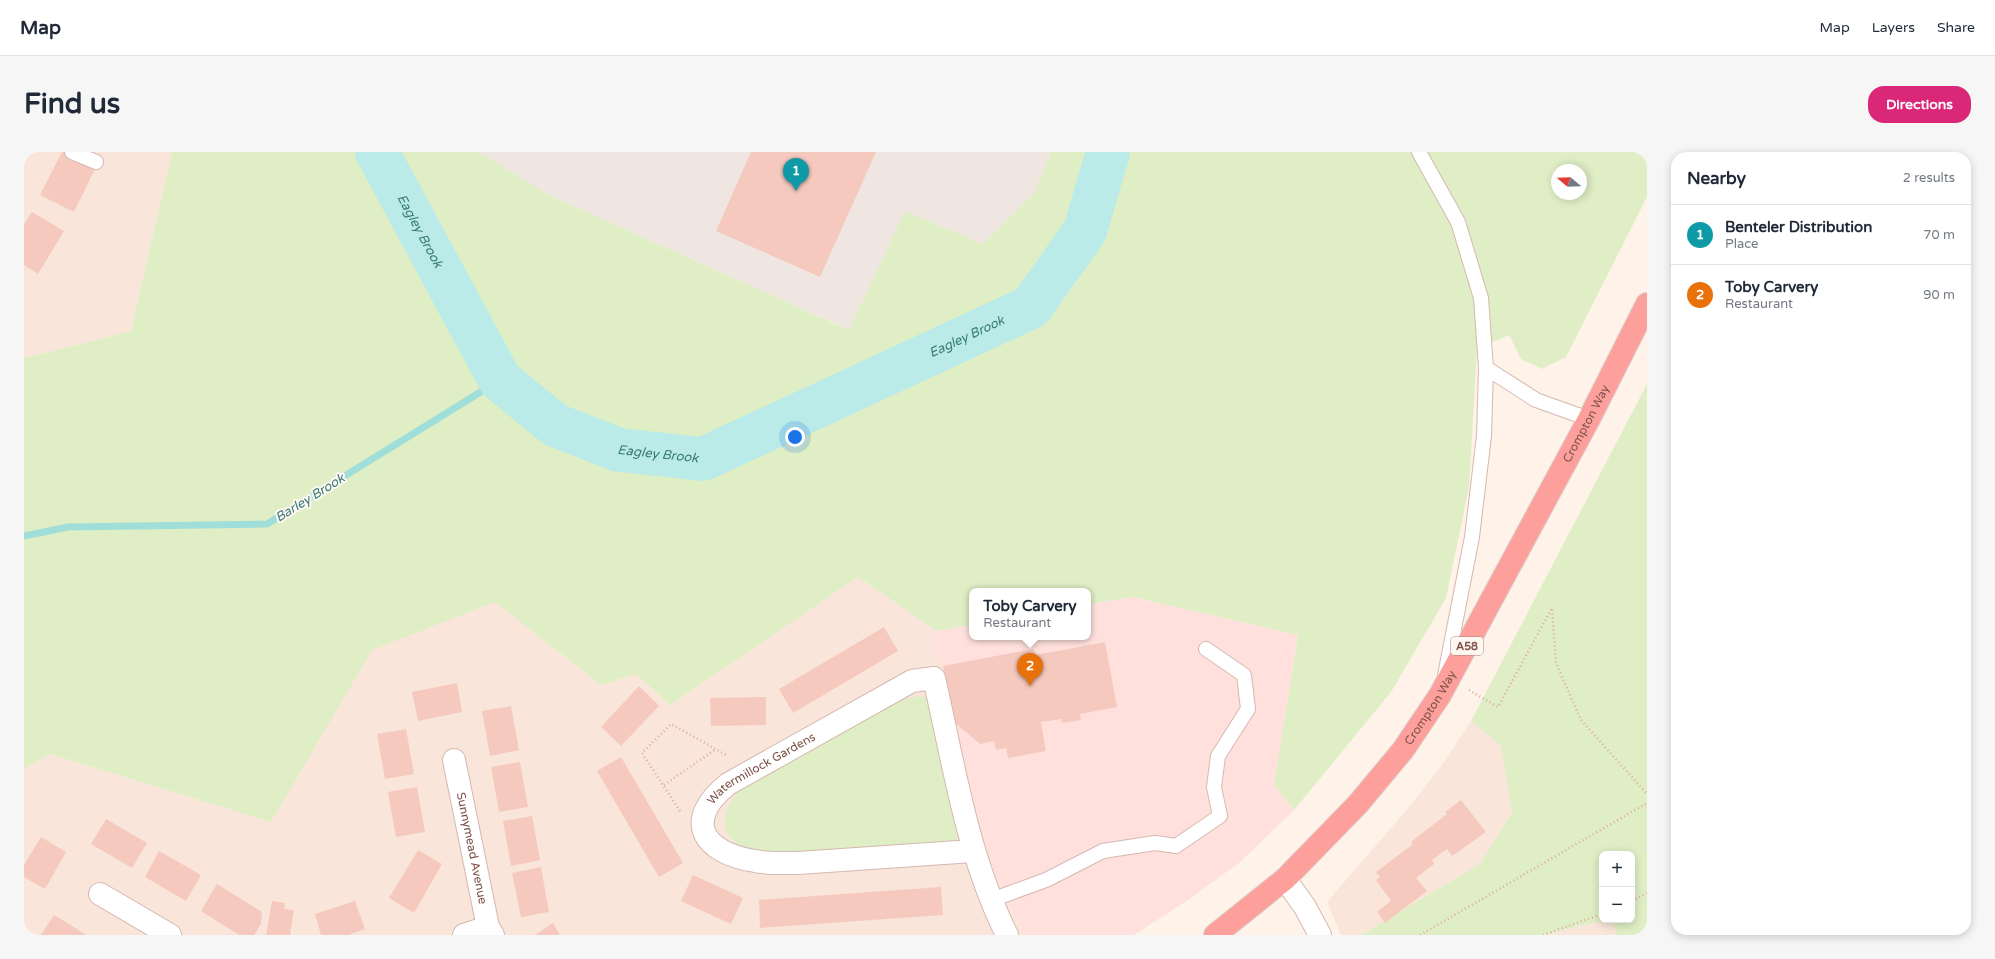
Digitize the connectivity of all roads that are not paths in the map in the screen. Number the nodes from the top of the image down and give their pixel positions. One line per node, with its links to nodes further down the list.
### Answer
1 (72, 152): 3 (lane)
2 (1419, 152): 5 (lane)
3 (96, 162)
4 (1647, 304): 6 (highway, Crompton Way / A58)
5 (1486, 368): 6 (lane); 8 (lane)
6 (1589, 418): 8 (highway, Crompton Way / A58)
7 (1206, 649): 13 (lane)
8 (1445, 687): 11 (highway, Crompton Way / A58)
9 (454, 760): 14 (street, Sunnymead Avenue)
10 (973, 851): 10 (street, Watermillock Gardens); 13 (street, Watermillock Gardens)
11 (1285, 879): 18 (highway, Crompton Way / A58); 19 (street)
12 (100, 894): 15 (street)
13 (991, 900): 17 (street, Watermillock Gardens)
14 (490, 931): 16 (street)
15 (170, 935)
16 (464, 935)
17 (1007, 935)
18 (1215, 935)
19 (1320, 935)

